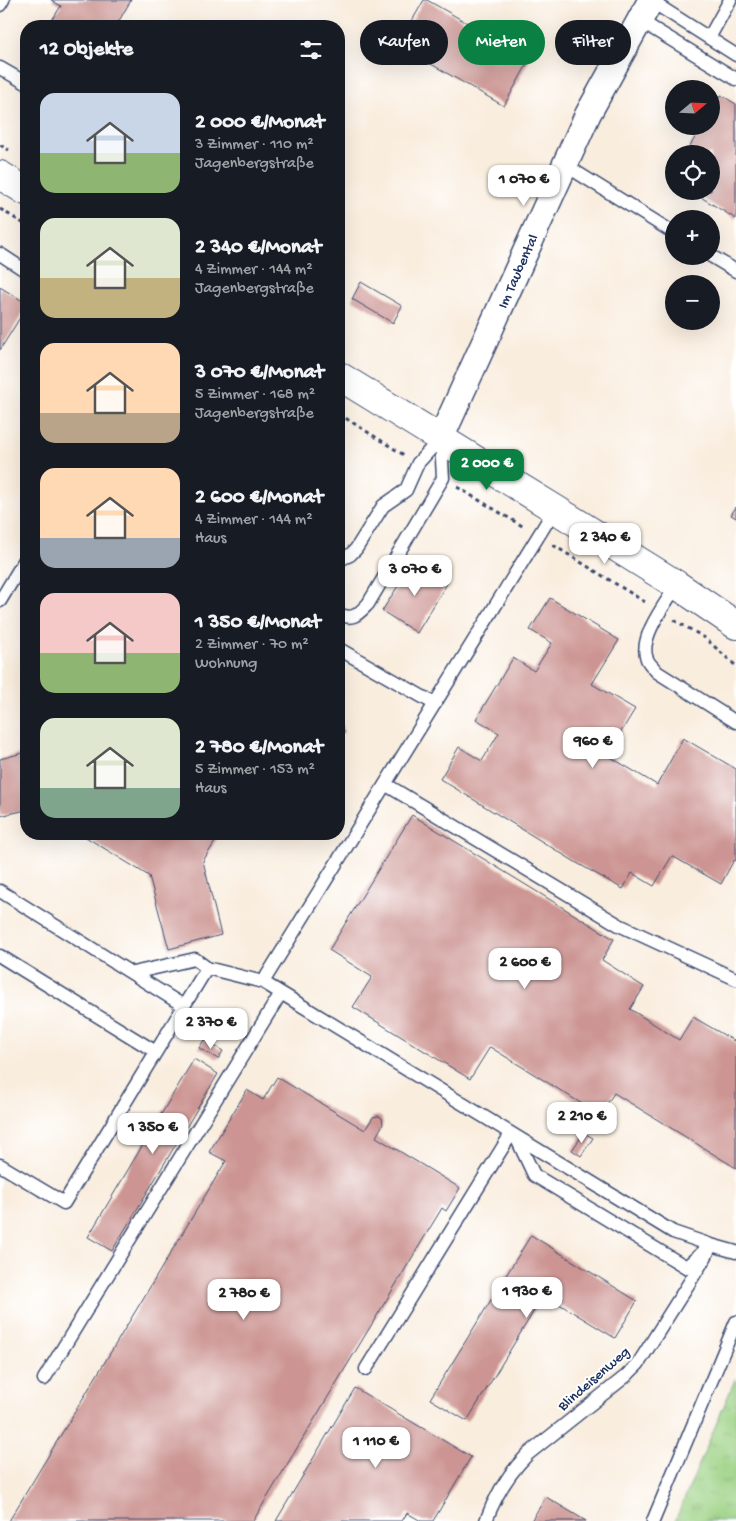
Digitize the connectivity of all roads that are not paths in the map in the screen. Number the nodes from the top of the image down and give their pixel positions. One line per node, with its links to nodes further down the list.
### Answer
1 (3, 0): 3 (lane)
2 (730, 0): 5 (lane)
3 (0, 5)
4 (647, 7): 5 (lane); 8 (lane); 10 (street, Im Taubental)
5 (709, 38): 6 (lane)
6 (736, 54)
7 (0, 68): 9 (lane)
8 (736, 79)
9 (20, 80)
10 (564, 166): 13 (lane); 19 (street, Im Taubental)
11 (0, 175): 12 (street)
12 (20, 187)
13 (665, 228)
14 (0, 254): 16 (lane)
15 (720, 261): 17 (lane)
16 (20, 267)
17 (736, 271)
18 (345, 380): 19 (street)
19 (441, 438): 20 (street); 21 (lane); 25 (lane)
20 (555, 509): 23 (street); 30 (lane)
21 (345, 557)
22 (20, 568): 24 (lane)
23 (677, 585): 26 (street); 31 (lane)
24 (0, 601)
25 (345, 617)
26 (736, 625)
27 (345, 653): 28 (lane)
28 (352, 657): 29 (lane); 30 (lane)
29 (345, 659)
30 (435, 704): 32 (lane)
31 (736, 722)
32 (385, 784): 37 (lane); 38 (lane)
33 (0, 890): 36 (lane)
34 (0, 956): 41 (lane)
35 (207, 968): 36 (lane); 38 (lane); 40 (lane)
36 (134, 973): 40 (lane)
37 (736, 979)
38 (263, 982): 39 (lane)
39 (281, 993): 42 (lane); 48 (lane)
40 (184, 1006): 41 (lane)
41 (156, 1052): 43 (lane)
42 (513, 1135): 44 (lane); 44 (lane); 47 (lane)
43 (0, 1165)
44 (711, 1245): 45 (lane); 49 (lane, Blindeisenweg)
45 (736, 1252)
46 (736, 1322): 50 (lane)
47 (366, 1369)
48 (44, 1379)
49 (486, 1521)
50 (654, 1521)

